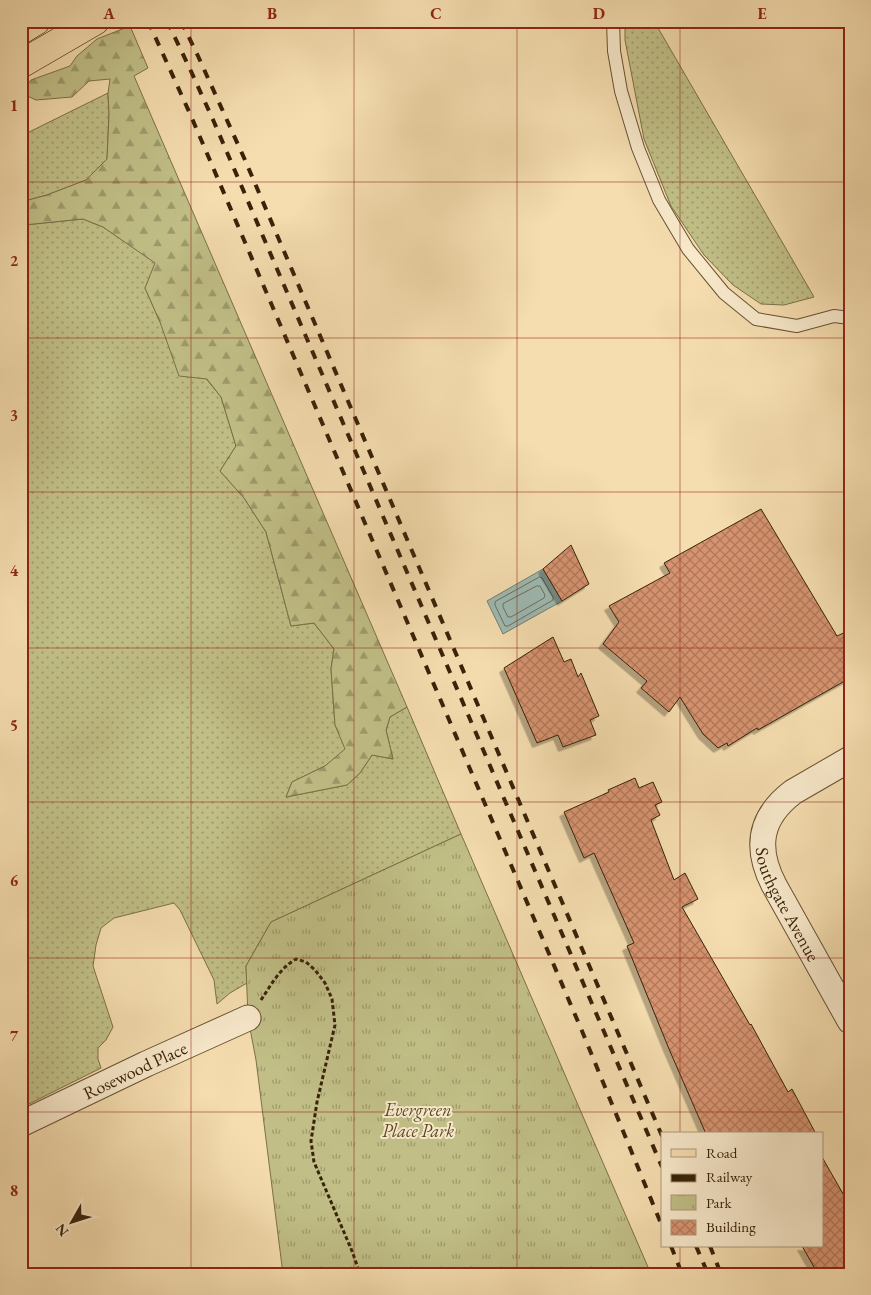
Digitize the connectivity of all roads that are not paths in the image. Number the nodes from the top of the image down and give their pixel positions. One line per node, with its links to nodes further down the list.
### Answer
1 (36, 21): 4 (main road)
2 (95, 21): 5 (main road)
3 (612, 21): 6 (lane)
4 (21, 30)
5 (21, 64)
6 (850, 318)
7 (850, 760): 9 (street, Southgate Avenue)
8 (248, 1018): 10 (street, Rosewood Place)
9 (850, 1021)
10 (21, 1124)

